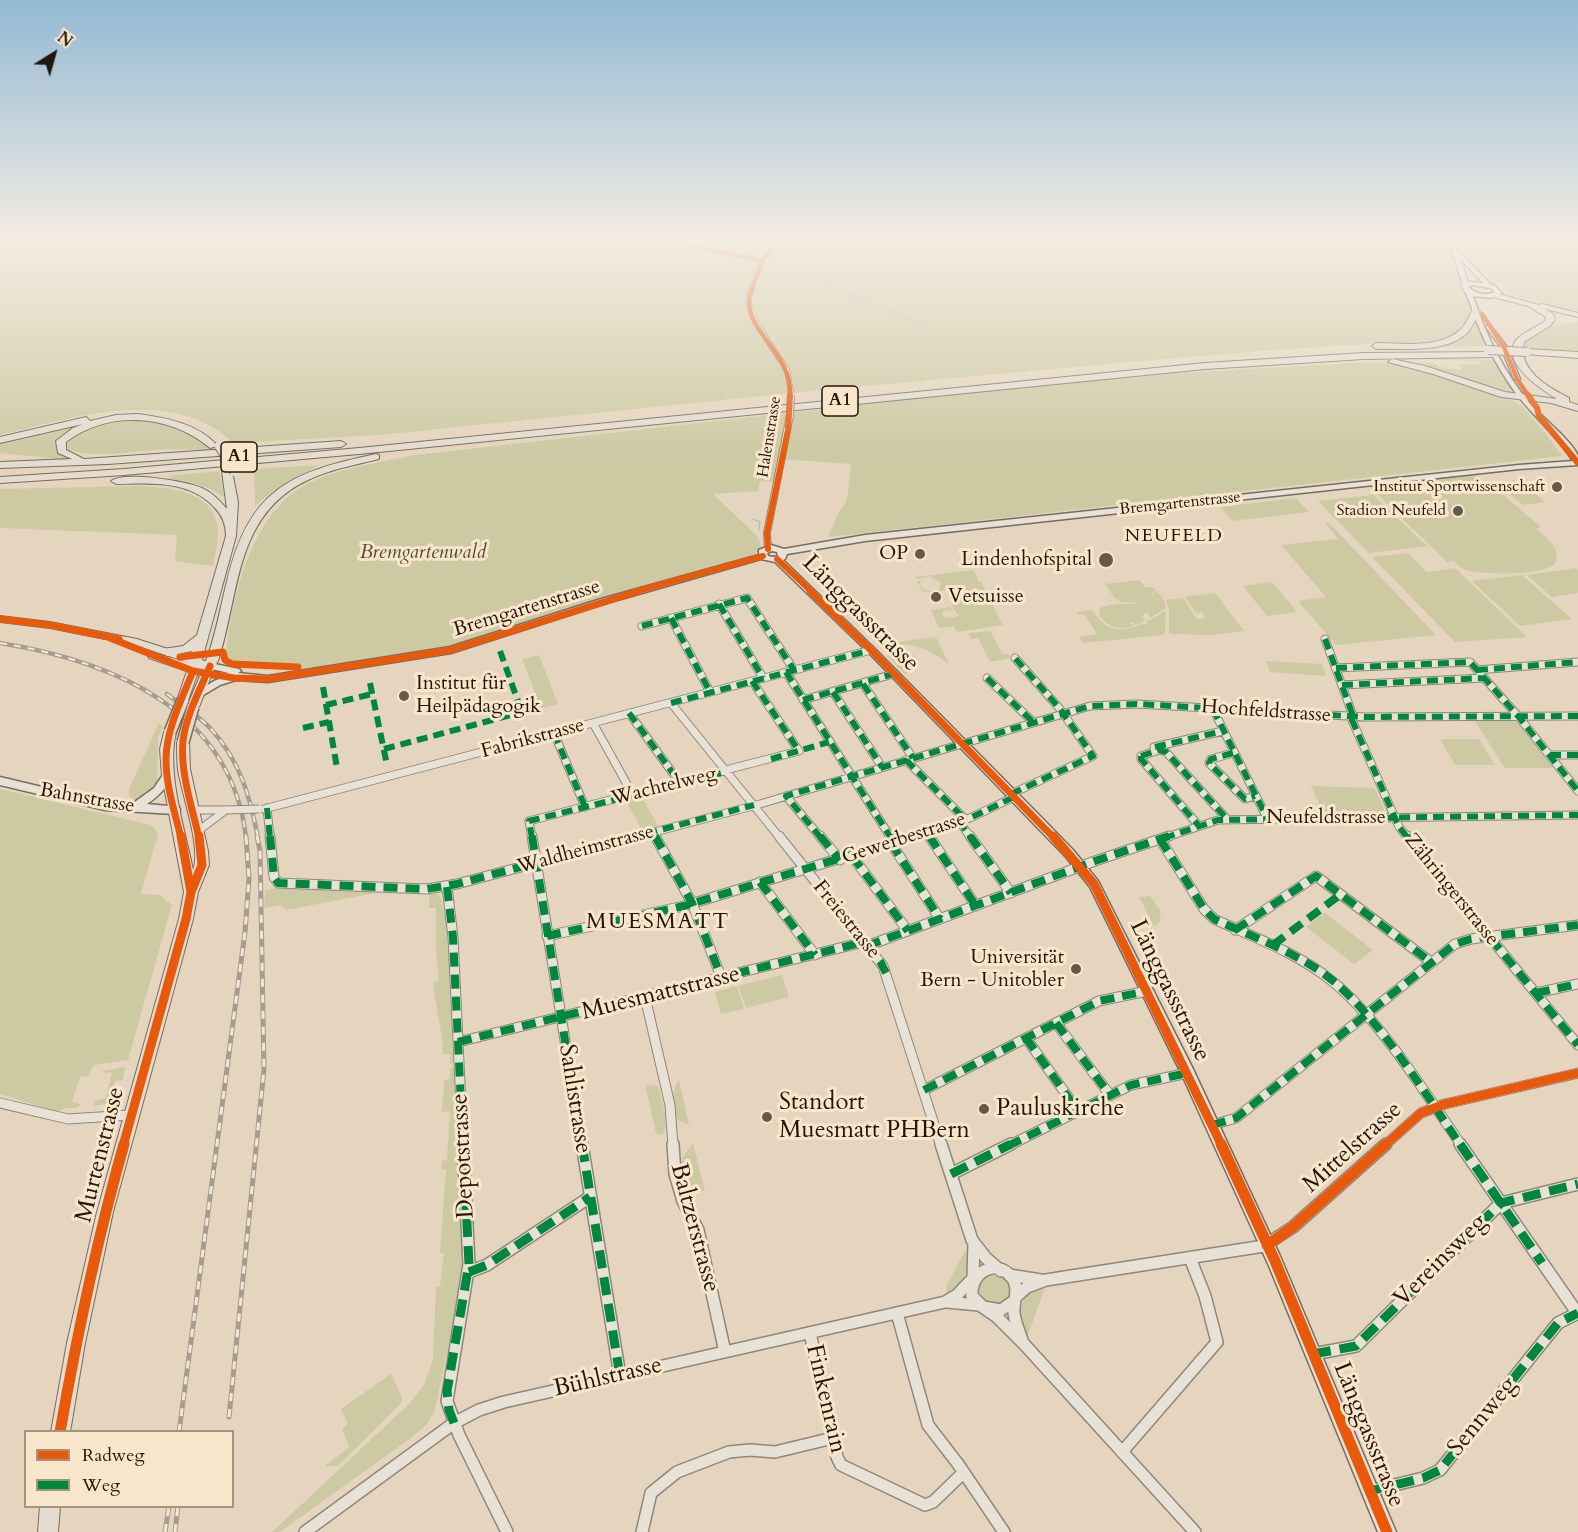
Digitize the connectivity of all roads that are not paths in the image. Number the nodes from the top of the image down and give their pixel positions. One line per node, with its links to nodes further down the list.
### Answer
1 (751, 312): 29 (street, Halenstrasse, bridge)
2 (1475, 312): 12 (highway)
3 (1477, 312): 15 (main road)
4 (1481, 312): 15 (main road)
5 (1546, 312): 7 (highway)
6 (1578, 321): 7 (highway)
7 (1542, 327): 16 (highway)
8 (1489, 353): 9 (highway, A1); 12 (highway, A1); 13 (highway, A1)
9 (1527, 354): 10 (highway, A1); 11 (highway, A1)
10 (1578, 355)
11 (1578, 360)
12 (1202, 361): 18 (highway, A1)
13 (1133, 372): 14 (highway); 17 (highway, A1)
14 (1469, 383): 15 (highway); 15 (highway)
15 (1524, 396): 16 (highway); 22 (main road)
16 (1578, 407)
17 (490, 438): 26 (highway, A1); 31 (highway)
18 (404, 440): 21 (highway); 25 (highway, A1)
19 (0, 441): 20 (highway)
20 (217, 446): 21 (highway); 24 (highway)
21 (132, 459): 23 (highway)
22 (1578, 463): 30 (main road, Bremgartenstrasse)
23 (0, 465)
24 (231, 471): 28 (highway); 31 (highway)
25 (0, 473)
26 (0, 480)
27 (0, 487): 28 (highway)
28 (232, 528): 36 (highway)
29 (765, 552): 30 (main road); 48 (main road, Bremgartenstrasse)
30 (780, 555): 39 (main road, Länggassstrasse)
31 (238, 557): 45 (highway)
32 (719, 604): 33 (street); 47 (street); 51 (street)
33 (670, 618): 35 (street); 57 (street)
34 (0, 619): 37 (main road)
35 (642, 626)
36 (204, 635): 40 (highway); 43 (highway)
37 (110, 638): 40 (main road); 43 (main road)
38 (1325, 639): 44 (street, Zähringerstrasse)
39 (871, 650): 47 (street, Fabrikstrasse); 49 (main road, Länggassstrasse)
40 (167, 652): 43 (main road)
41 (1015, 658): 65 (street)
42 (1578, 662): 46 (street)
43 (194, 667): 45 (main road); 61 (main road, Murtenstrasse)
44 (1336, 668): 46 (street); 56 (street, Zähringerstrasse)
45 (208, 670): 48 (main road, Bremgartenstrasse); 50 (main road, Bremgartenstrasse); 59 (main road, Murtenstrasse)
46 (1477, 670): 53 (street)
47 (790, 671): 51 (street, Fabrikstrasse); 60 (street)
48 (297, 674): 50 (main road, Bremgartenstrasse)
49 (893, 674): 55 (street); 73 (main road, Länggassstrasse)
50 (234, 678): 59 (main road)
51 (763, 678): 54 (street, Fabrikstrasse)
52 (987, 678): 69 (street)
53 (1484, 678): 56 (street); 66 (street)
54 (752, 681): 57 (street, Fabrikstrasse); 80 (street, Wachtelweg)
55 (863, 684): 58 (street); 78 (street)
56 (1342, 685): 68 (street, Zähringerstrasse)
57 (711, 692): 62 (street, Fabrikstrasse)
58 (833, 692): 60 (street); 79 (street)
59 (197, 695): 61 (main road, Murtenstrasse)
60 (803, 700): 82 (street)
61 (188, 703): 81 (main road, Murtenstrasse, bridge); 95 (main road, Murtenstrasse, bridge)
62 (671, 703): 64 (street, Fabrikstrasse); 80 (street, Freiestrasse)
63 (1213, 709): 65 (street, Hochfeldstrasse); 68 (street, Hochfeldstrasse); 71 (street)
64 (630, 713): 70 (street, Fabrikstrasse); 84 (street)
65 (1062, 713): 69 (street, Hochfeldstrasse); 88 (street, Gewerbestrasse)
66 (1518, 716): 67 (street, Hochfeldstrasse); 68 (street, Hochfeldstrasse); 75 (street)
67 (1578, 716)
68 (1352, 717): 99 (street, Zähringerstrasse)
69 (1033, 722): 73 (street, Hochfeldstrasse)
70 (593, 723): 72 (street, Fabrikstrasse); 86 (street)
71 (1222, 732): 74 (street); 77 (street)
72 (554, 733): 91 (street); 93 (street, Fabrikstrasse)
73 (960, 744): 78 (street, Waldheimstrasse); 88 (main road, Länggassstrasse)
74 (1233, 753): 89 (street); 89 (street)
75 (1550, 755): 76 (street); 85 (street)
76 (1578, 755)
77 (1142, 756): 100 (street); 103 (street)
78 (910, 759): 79 (street, Waldheimstrasse); 101 (street)
79 (882, 767): 82 (street, Waldheimstrasse)
80 (726, 772): 84 (street, Wachtelweg); 90 (street, Freiestrasse)
81 (168, 776): 92 (main road); 94 (main road, Murtenstrasse)
82 (851, 777): 87 (street, Waldheimstrasse); 108 (street)
83 (0, 781): 92 (main road, Bahnstrasse)
84 (680, 783): 86 (street, Wachtelweg)
85 (1578, 791)
86 (633, 795): 91 (street, Wachtelweg)
87 (786, 796): 90 (street, Waldheimstrasse); 110 (street)
88 (1013, 796): 101 (street, Gewerbestrasse); 112 (main road, Länggassstrasse)
89 (1255, 796): 98 (street)
90 (754, 806): 105 (street, Waldheimstrasse); 113 (street, Freiestrasse)
91 (585, 807): 102 (street, Wachtelweg)
92 (133, 809): 94 (main road, Bahnstrasse)
93 (263, 809): 96 (street, Fabrikstrasse, bridge); 115 (street, Waldheimstrasse)
94 (175, 810): 95 (main road); 116 (main road, Murtenstrasse)
95 (193, 810): 96 (street); 104 (main road, Murtenstrasse)
96 (216, 814): 104 (street)
97 (1578, 815): 99 (street, Neufeldstrasse)
98 (1267, 818): 99 (street, Neufeldstrasse); 100 (street, Neufeldstrasse)
99 (1395, 818): 125 (street, Zähringerstrasse)
100 (1227, 819): 103 (street, Neufeldstrasse)
101 (962, 820): 106 (street, Gewerbestrasse); 117 (street)
102 (529, 821): 111 (street, Sahlistrasse)
103 (1199, 826): 107 (street, Neufeldstrasse)
104 (198, 831): 116 (main road, Murtenstrasse)
105 (653, 832): 111 (street, Waldheimstrasse); 118 (street)
106 (926, 832): 108 (street, Gewerbestrasse); 119 (street)
107 (1160, 839): 112 (street, Neufeldstrasse); 122 (street)
108 (892, 843): 109 (street, Gewerbestrasse); 120 (street)
109 (852, 856): 110 (street, Gewerbestrasse); 123 (street)
110 (840, 860): 113 (street, Gewerbestrasse)
111 (536, 863): 115 (street, Waldheimstrasse); 124 (street, Sahlistrasse)
112 (1081, 867): 117 (street, Muesmattstrasse); 131 (main road, Länggassstrasse)
113 (805, 870): 114 (street, Gewerbestrasse); 126 (street, Freiestrasse)
114 (760, 882): 118 (street, Gewerbestrasse); 127 (street)
115 (447, 886): 138 (street, Depotstrasse)
116 (191, 892): 147 (main road, Murtenstrasse)
117 (1011, 893): 119 (street, Muesmattstrasse)
118 (692, 903): 124 (street, Gewerbestrasse); 129 (street)
119 (976, 906): 120 (street, Muesmattstrasse)
120 (940, 919): 123 (street, Muesmattstrasse)
121 (1578, 925): 125 (street)
122 (1235, 930): 128 (street); 134 (street)
123 (908, 931): 126 (street, Muesmattstrasse)
124 (547, 936): 135 (street, Sahlistrasse)
125 (1489, 937): 128 (street); 132 (street, Zähringerstrasse)
126 (866, 944): 127 (street, Muesmattstrasse); 142 (street, Freiestrasse)
127 (815, 955): 129 (street, Muesmattstrasse)
128 (1431, 962): 134 (street)
129 (722, 979): 133 (street, Muesmattstrasse)
130 (1578, 984): 132 (street)
131 (1147, 991): 136 (street); 141 (main road, Länggassstrasse)
132 (1536, 993): 139 (street, Zähringerstrasse)
133 (645, 997): 135 (street, Muesmattstrasse); 167 (street, Baltzerstrasse)
134 (1366, 1014): 145 (street); 148 (street)
135 (561, 1018): 138 (street, Muesmattstrasse); 151 (street, Sahlistrasse)
136 (1056, 1023): 137 (street); 143 (street)
137 (1026, 1038): 142 (street); 146 (street)
138 (458, 1042): 156 (street, Depotstrasse)
139 (1578, 1045)
140 (1578, 1072): 145 (street, Mittelstrasse)
141 (1188, 1073): 143 (street); 148 (main road, Länggassstrasse)
142 (924, 1090): 149 (street, Freiestrasse)
143 (1110, 1095): 146 (street)
144 (0, 1103): 147 (street)
145 (1435, 1108): 152 (street); 154 (street, Mittelstrasse)
146 (1078, 1111): 149 (street)
147 (130, 1115): 171 (main road, Murtenstrasse)
148 (1212, 1125): 154 (main road, Länggassstrasse)
149 (951, 1174): 153 (street, Freiestrasse)
150 (1578, 1184): 152 (street, Vereinsweg)
151 (590, 1197): 156 (street); 169 (street, Sahlistrasse)
152 (1501, 1203): 164 (street); 168 (street, Vereinsweg)
153 (974, 1243): 157 (street, Freiestrasse); 158 (street, Freiestrasse)
154 (1267, 1245): 155 (street); 168 (main road, Länggassstrasse)
155 (1190, 1258): 159 (street); 173 (street)
156 (469, 1272): 170 (street, Depotstrasse)
157 (1004, 1272): 158 (street); 159 (street); 160 (street)
158 (973, 1278): 161 (street, Bühlstrasse); 162 (street)
159 (1046, 1280): 160 (street)
160 (1015, 1299): 162 (street); 166 (street)
161 (945, 1302): 162 (street, Bühlstrasse); 163 (street, Bühlstrasse)
162 (980, 1305): 166 (street)
163 (897, 1313): 165 (street, Bühlstrasse); 174 (street)
164 (1578, 1314): 175 (street, Sennweg)
165 (810, 1333): 167 (street, Bühlstrasse); 172 (street, Finkenrain)
166 (1024, 1344): 173 (street)
167 (724, 1352): 169 (street, Bühlstrasse)
168 (1313, 1354): 175 (main road, Länggassstrasse)
169 (620, 1376): 170 (street, Bühlstrasse)
170 (454, 1423): 177 (street, Bühlstrasse); 180 (street, Depotstrasse)
171 (60, 1430)
172 (832, 1438): 174 (street, Finkenrain); 181 (street)
173 (1122, 1452): 183 (street)
174 (963, 1473): 182 (street)
175 (1370, 1491): 184 (main road, Länggassstrasse)
176 (50, 1508): 178 (main road)
177 (318, 1528): 179 (street, Bühlstrasse)
178 (48, 1532)
179 (305, 1532)
180 (507, 1532)
181 (642, 1532)
182 (1004, 1532)
183 (1195, 1532)
184 (1387, 1532)

